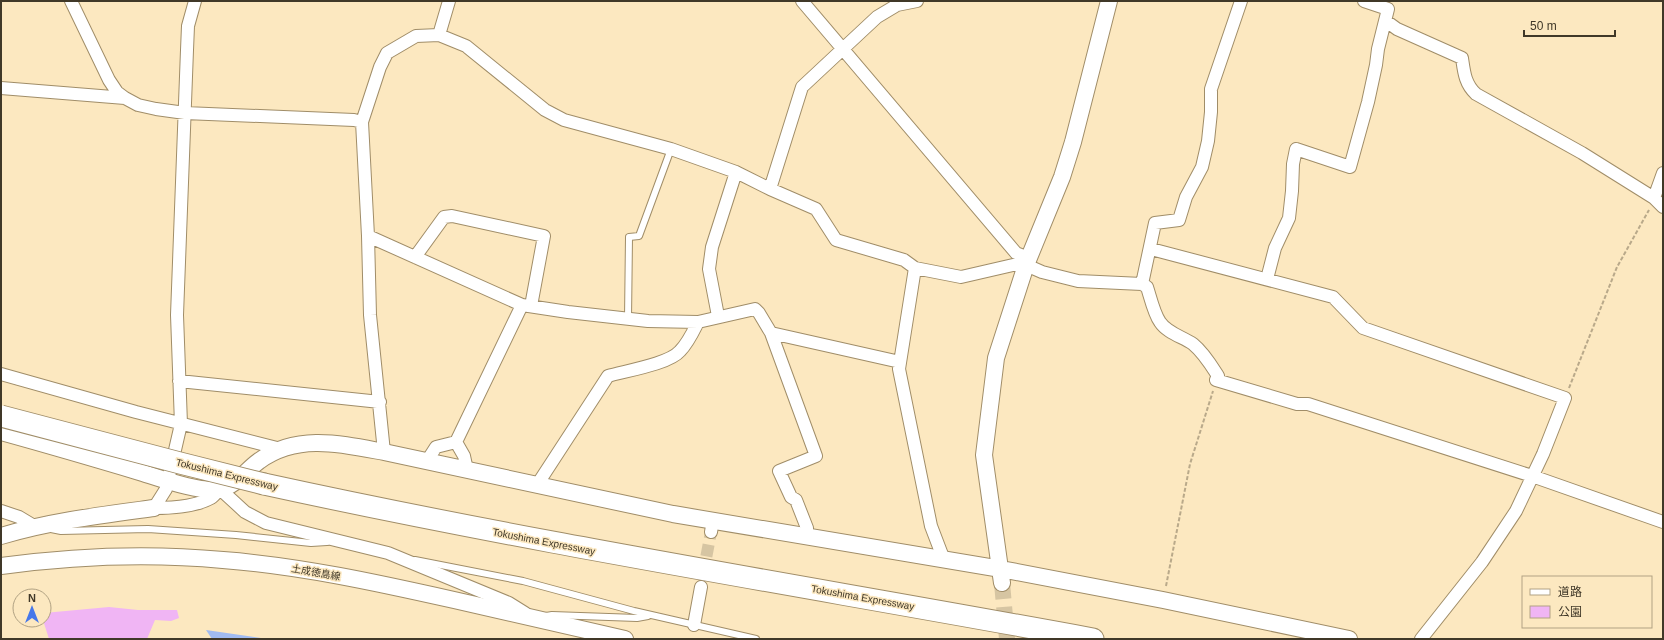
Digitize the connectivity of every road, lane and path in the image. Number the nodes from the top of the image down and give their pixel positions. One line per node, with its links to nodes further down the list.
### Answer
1 (71, 1): 13 (street)
2 (195, 1): 14 (street)
3 (449, 1): 10 (street)
4 (802, 1): 11 (street)
5 (917, 1): 11 (street)
6 (1109, 1): 25 (street)
7 (1241, 1): 23 (street)
8 (1364, 1): 9 (street)
9 (1386, 21): 20 (street); 27 (street)
10 (439, 35): 15 (street); 16 (street)
11 (842, 49): 19 (street); 25 (street)
12 (1, 88): 13 (street)
13 (125, 98): 14 (street)
14 (185, 113): 15 (street); 37 (street)
15 (362, 122): 22 (street)
16 (671, 149): 17 (street); 31 (lane)
17 (736, 172): 19 (street); 30 (street)
18 (1663, 173): 20 (street)
19 (770, 189): 26 (street)
20 (1654, 198): 21 (street); 38 (path)
21 (1663, 207)
22 (368, 236): 24 (street); 39 (street)
23 (1150, 249): 27 (street); 28 (street)
24 (415, 257): 29 (street); 29 (street)
25 (1027, 262): 26 (street); 28 (street); 62 (street)
26 (915, 268): 34 (street)
27 (1267, 279): 38 (street)
28 (1142, 284): 36 (street)
29 (526, 306): 31 (street); 43 (street)
30 (718, 316): 32 (street); 33 (street)
31 (628, 319): 32 (street)
32 (698, 322): 50 (street)
33 (771, 333): 34 (street); 57 (street)
34 (900, 362): 60 (street)
35 (1, 374): 41 (street)
36 (1216, 380): 48 (street); 64 (path)
37 (180, 381): 39 (street); 41 (street)
38 (1565, 398): 48 (street)
39 (380, 402): 45 (street)
40 (1, 416): 70 (highway, Tokushima Expressway, bridge)
41 (181, 424): 44 (street); 49 (street)
42 (1, 432): 49 (street)
43 (456, 442): 46 (street); 47 (street)
44 (282, 449): 45 (street); 51 (street)
45 (384, 452): 46 (street)
46 (427, 461): 47 (street)
47 (467, 470): 50 (street)
48 (1532, 476): 54 (street); 72 (street)
49 (169, 480): 51 (street); 52 (street)
50 (536, 485): 57 (street)
51 (220, 490): 52 (street); 58 (street)
52 (154, 508): 55 (street)
53 (2, 512): 55 (street)
54 (1663, 522)
55 (34, 526): 56 (street); 58 (lane)
56 (1, 536)
57 (807, 536): 60 (street)
58 (341, 542): 59 (street)
59 (403, 560): 65 (lane); 66 (street)
60 (944, 560): 62 (street)
61 (1, 566): 66 (street, 土成徳島線)
62 (1001, 576): 64 (street)
63 (701, 587): 67 (street)
64 (1164, 600): 71 (street)
65 (651, 615): 66 (lane); 67 (lane)
66 (532, 618): 68 (street, 土成徳島線)
67 (694, 625): 69 (lane)
68 (625, 639)
69 (756, 639)
70 (1093, 639)
71 (1349, 639)
72 (1421, 639)

